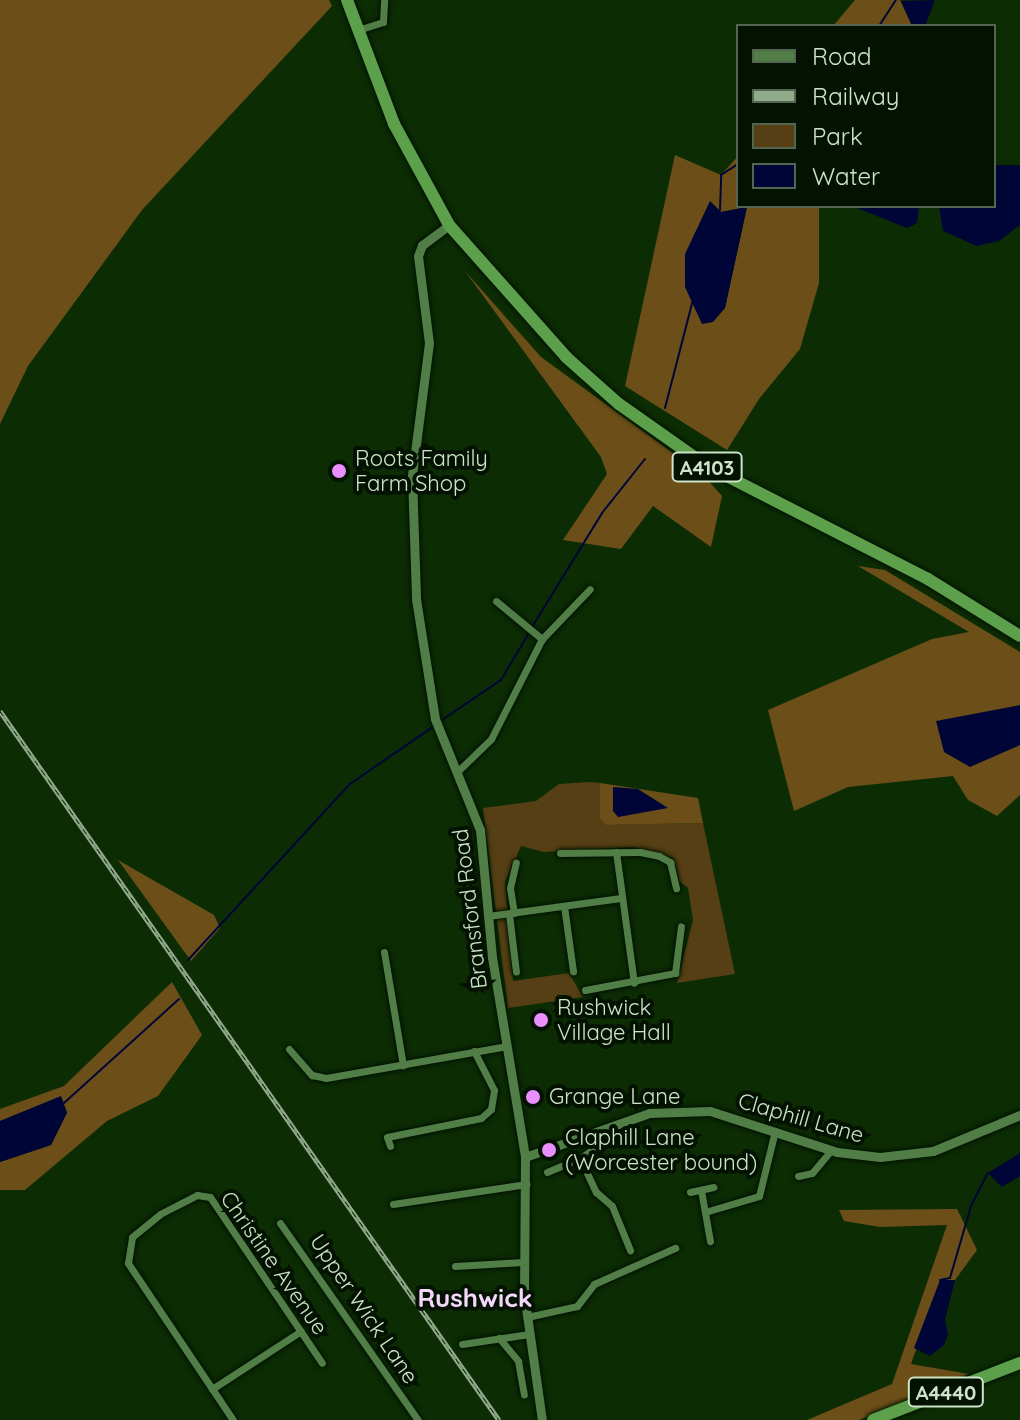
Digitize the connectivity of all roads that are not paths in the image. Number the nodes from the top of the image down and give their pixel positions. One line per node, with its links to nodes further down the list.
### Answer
1 (347, 0): 3 (highway, A4103)
2 (384, 0): 3 (street)
3 (358, 30): 4 (highway, A4103)
4 (449, 225): 7 (highway, A4103); 9 (street, Bransford Road)
5 (590, 589): 8 (street)
6 (496, 601): 8 (street)
7 (1020, 636)
8 (542, 639): 9 (street)
9 (458, 771): 17 (street, Bransford Road)
10 (616, 852): 11 (street); 13 (street); 14 (street)
11 (560, 853)
12 (516, 863): 16 (street)
13 (676, 888)
14 (621, 898): 15 (street); 22 (street)
15 (564, 906): 16 (street); 20 (street)
16 (512, 913): 17 (street); 21 (street)
17 (488, 916): 24 (street, Bransford Road)
18 (681, 926): 22 (street)
19 (384, 952): 29 (street)
20 (573, 971)
21 (516, 972)
22 (634, 983): 23 (street)
23 (585, 990)
24 (507, 1046): 26 (street); 35 (street, Bransford Road)
25 (289, 1049): 28 (street)
26 (474, 1051): 29 (street); 33 (street)
27 (308, 1057): 28 (street)
28 (300, 1065): 29 (street)
29 (403, 1065)
30 (1020, 1115): 34 (street, Claphill Lane)
31 (607, 1129): 32 (street, Claphill Lane); 35 (street, Claphill Lane); 36 (street)
32 (775, 1131): 34 (street, Claphill Lane); 44 (street)
33 (390, 1146)
34 (831, 1150): 38 (street)
35 (525, 1157): 39 (street, Bransford Road)
36 (580, 1158): 37 (street); 48 (street)
37 (547, 1172)
38 (798, 1176)
39 (527, 1184): 43 (street); 49 (street, Bransford Road)
40 (713, 1187): 41 (street)
41 (701, 1190): 42 (street); 44 (street)
42 (690, 1192)
43 (393, 1204)
44 (705, 1212): 46 (street)
45 (280, 1223): 61 (street, Upper Wick Lane)
46 (710, 1241)
47 (675, 1248): 51 (street)
48 (630, 1250)
49 (523, 1262): 50 (street); 51 (street, Bransford Road)
50 (455, 1266)
51 (527, 1317): 53 (street, Bransford Road)
52 (301, 1331): 56 (street, Christine Avenue); 58 (street); 58 (street, Christine Avenue)
53 (529, 1334): 54 (street); 62 (street, Bransford Road)
54 (499, 1338): 55 (street); 59 (street)
55 (462, 1344)
56 (322, 1363)
57 (1020, 1363): 63 (highway, A4440)
58 (212, 1389): 60 (street, Christine Avenue)
59 (524, 1394)
60 (233, 1420)
61 (418, 1420)
62 (542, 1420)
63 (873, 1420)

